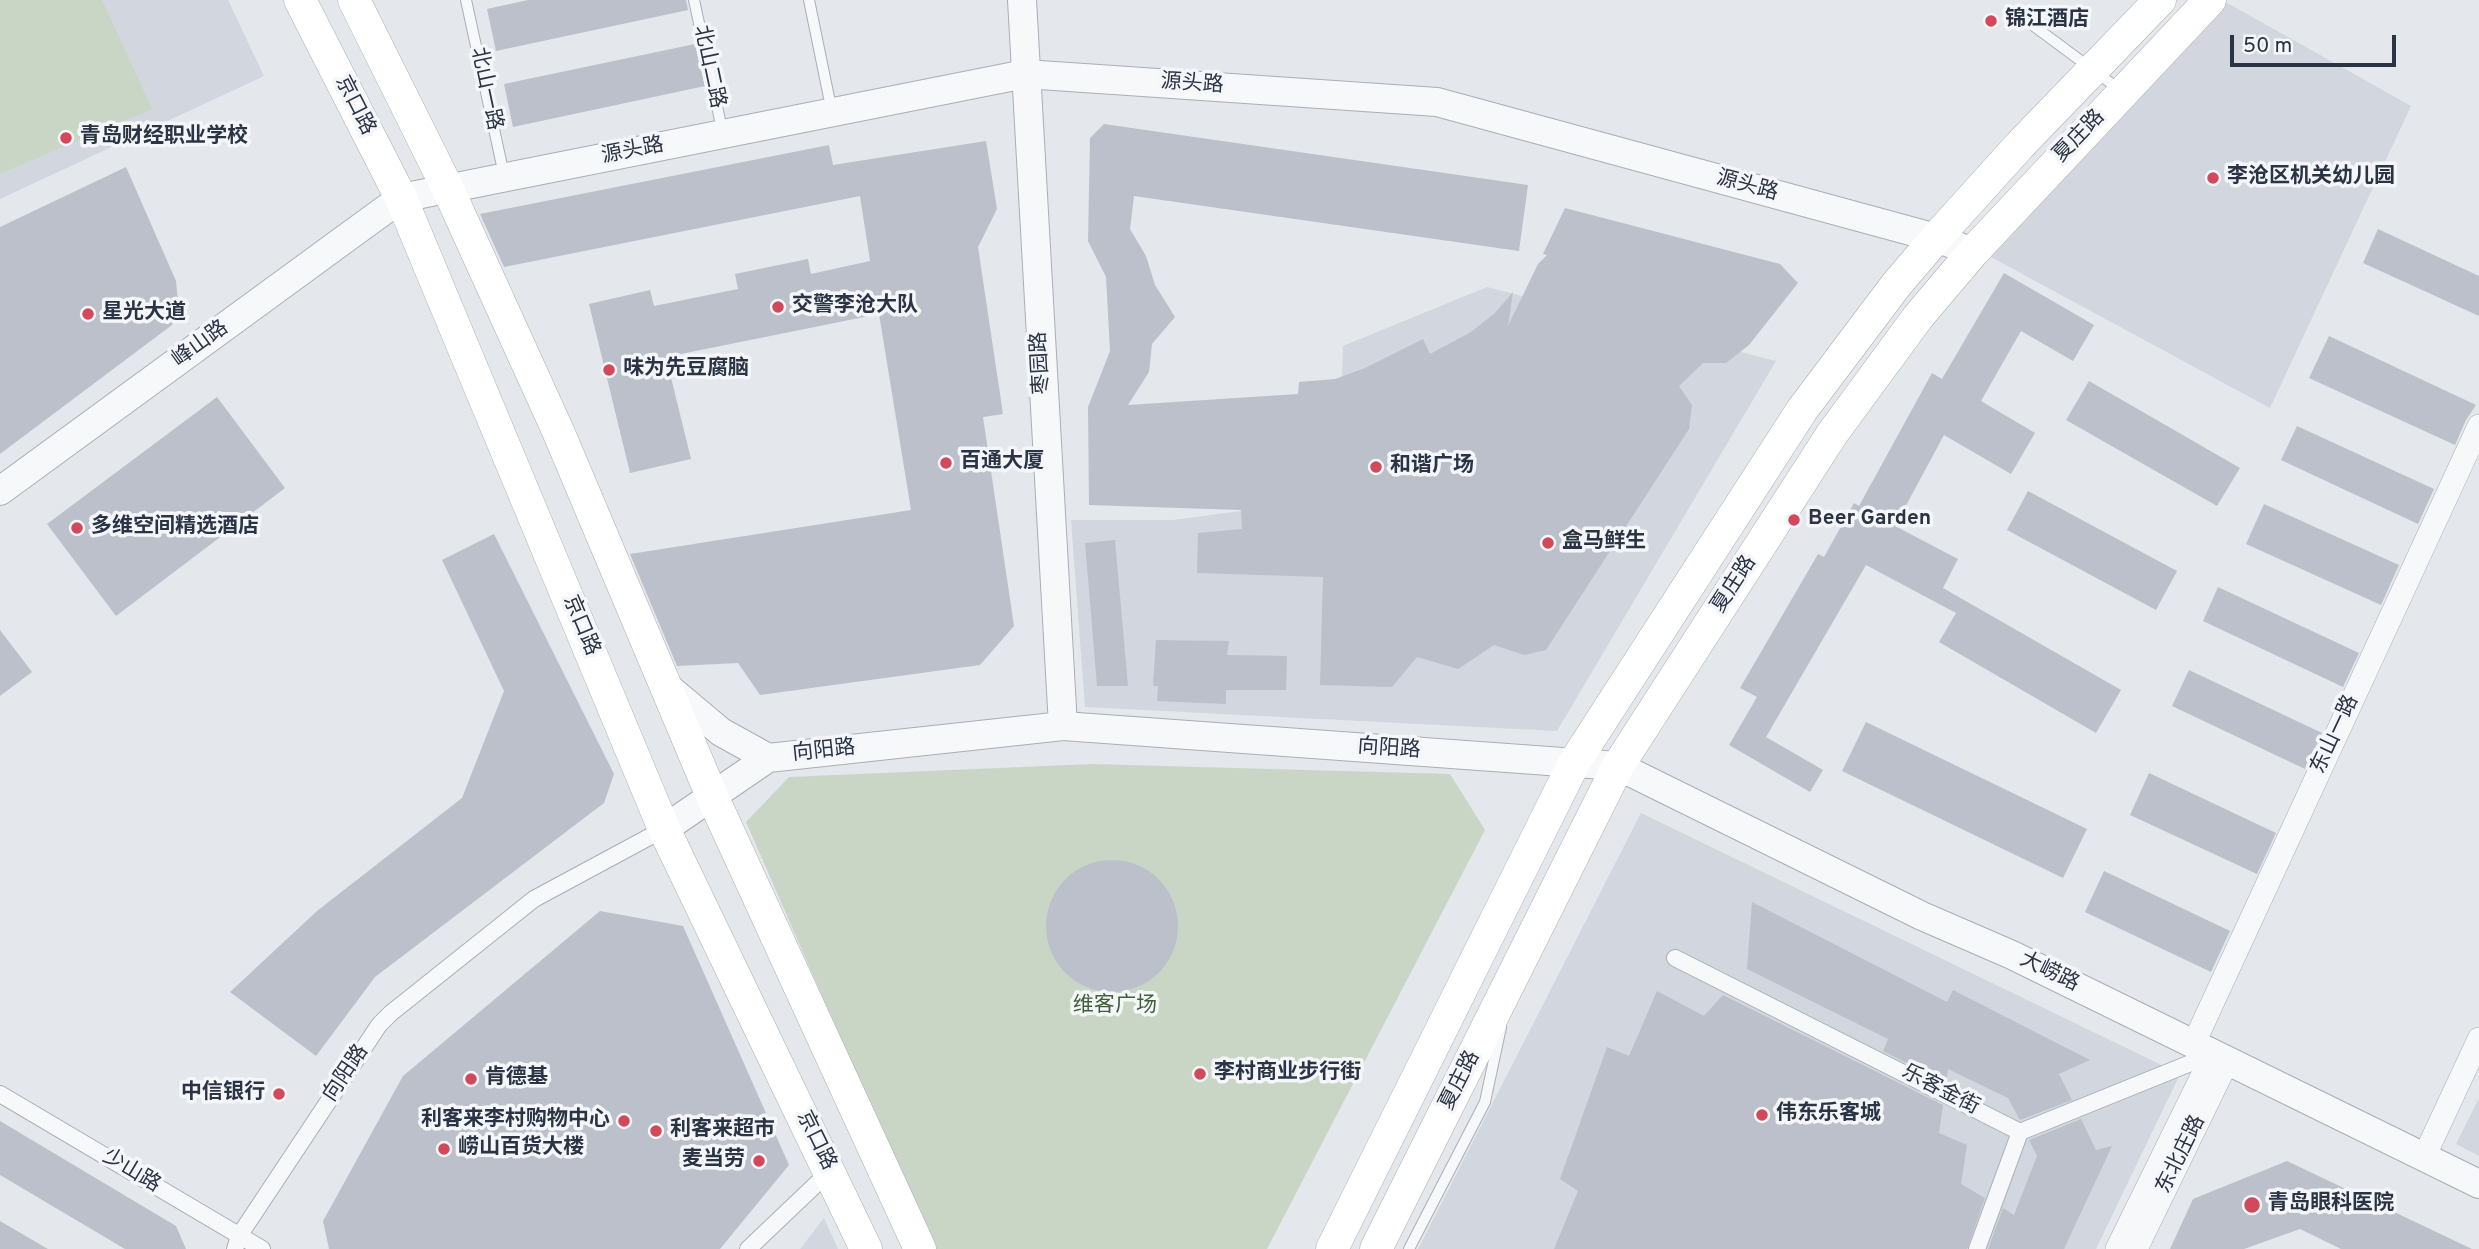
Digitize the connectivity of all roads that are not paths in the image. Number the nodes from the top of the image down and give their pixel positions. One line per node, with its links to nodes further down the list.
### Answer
1 (300, 0): 17 (main road, 京口路)
2 (354, 0): 16 (main road)
3 (467, 0): 15 (lane, 北山一路)
4 (694, 0): 14 (lane, 北山二路)
5 (809, 0): 13 (lane)
6 (1022, 0): 11 (street, 枣园路)
7 (2160, 0): 10 (main road, 夏庄路)
8 (2210, 0): 12 (main road, 夏庄路)
9 (2015, 12): 10 (lane)
10 (2093, 70): 12 (lane); 18 (main road, 夏庄路)
11 (1025, 74): 13 (street, 源头路); 18 (street, 源头路); 23 (street, 枣园路)
12 (2123, 92): 19 (main road, 夏庄路)
13 (832, 112): 14 (street, 源头路)
14 (723, 134): 15 (street, 源头路)
15 (504, 178): 16 (street, 源头路)
16 (448, 189): 17 (street, 源头路); 22 (main road)
17 (401, 198): 21 (street, 峰山路); 28 (main road, 京口路)
18 (1936, 238): 19 (street, 源头路); 25 (main road, 夏庄路)
19 (1973, 252): 26 (main road, 夏庄路)
20 (2479, 426): 32 (street, 东山一路)
21 (0, 491)
22 (665, 685): 24 (street); 27 (main road)
23 (1063, 726): 24 (street, 向阳路); 25 (street, 向阳路)
24 (768, 758): 27 (street, 向阳路)
25 (1574, 763): 26 (street, 向阳路); 43 (main road, 夏庄路)
26 (1618, 766): 30 (main road, 夏庄路); 32 (street, 大崂路)
27 (712, 796): 28 (street, 向阳路); 42 (main road)
28 (664, 829): 36 (main road, 京口路); 38 (street, 向阳路)
29 (1675, 958): 34 (street, 乐客金街)
30 (1511, 981): 44 (main road, 夏庄路); 45 (lane)
31 (2479, 1039): 35 (street)
32 (2211, 1053): 34 (street); 35 (street, 大崂路); 47 (street); 48 (street, 东北庄路)
33 (0, 1094): 38 (street, 少山路)
34 (2020, 1132): 46 (street)
35 (2424, 1157): 37 (street, 大崂路)
36 (830, 1171): 40 (street); 41 (main road, 京口路)
37 (2479, 1184)
38 (237, 1242): 39 (street, 少山路)
39 (262, 1249)
40 (748, 1249)
41 (866, 1249)
42 (920, 1249)
43 (1332, 1249)
44 (1376, 1249)
45 (1409, 1249)
46 (1977, 1249)
47 (2117, 1249)
48 (2136, 1249)

